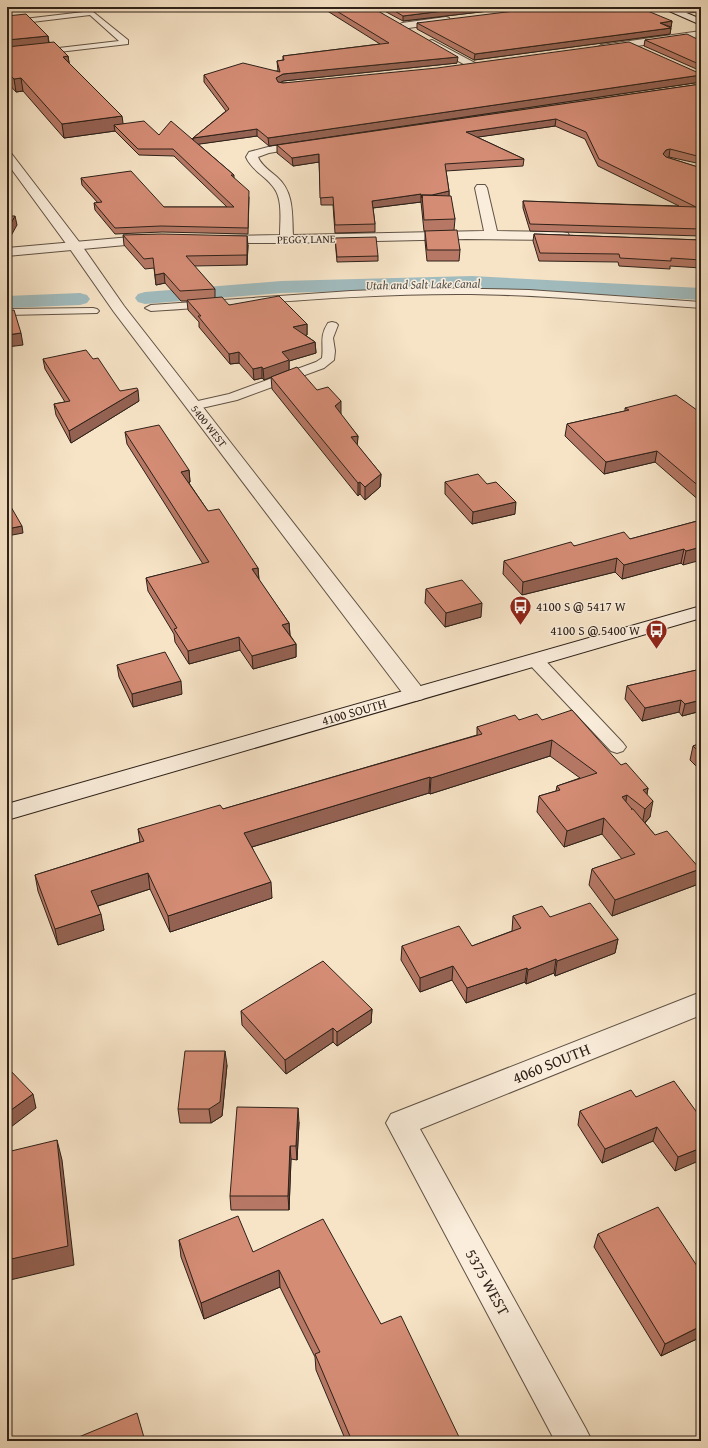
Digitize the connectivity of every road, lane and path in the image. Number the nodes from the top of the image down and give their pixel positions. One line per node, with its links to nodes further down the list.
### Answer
1 (664, 7): 3 (street)
2 (701, 9): 3 (lane)
3 (676, 12): 5 (street)
4 (455, 19): 12 (street)
5 (701, 22)
6 (7, 23): 11 (lane)
7 (701, 34): 8 (street)
8 (629, 44): 9 (street); 10 (street)
9 (591, 49)
10 (644, 51)
11 (7, 56)
12 (458, 67)
13 (316, 142): 19 (street)
14 (7, 155): 21 (street, 5400 WEST)
15 (481, 188): 16 (street)
16 (491, 235): 17 (street, PEGGY LANE); 19 (street, PEGGY LANE)
17 (573, 236)
18 (162, 238): 21 (street)
19 (287, 239): 20 (street, PEGGY LANE)
20 (206, 240)
21 (75, 246): 22 (street); 28 (street, 5400 WEST)
22 (7, 252)
23 (701, 305): 24 (lane)
24 (151, 308)
25 (93, 310): 26 (lane)
26 (7, 312)
27 (332, 325): 28 (lane)
28 (194, 406): 31 (street, 5400 WEST)
29 (701, 612): 30 (street, 4100 SOUTH)
30 (535, 660): 31 (street, 4100 SOUTH); 32 (lane)
31 (415, 694): 33 (street, 4100 SOUTH)
32 (617, 747)
33 (7, 812)
34 (701, 1003): 35 (street, 4060 SOUTH)
35 (401, 1123): 36 (street, 5375 WEST)
36 (574, 1441)

